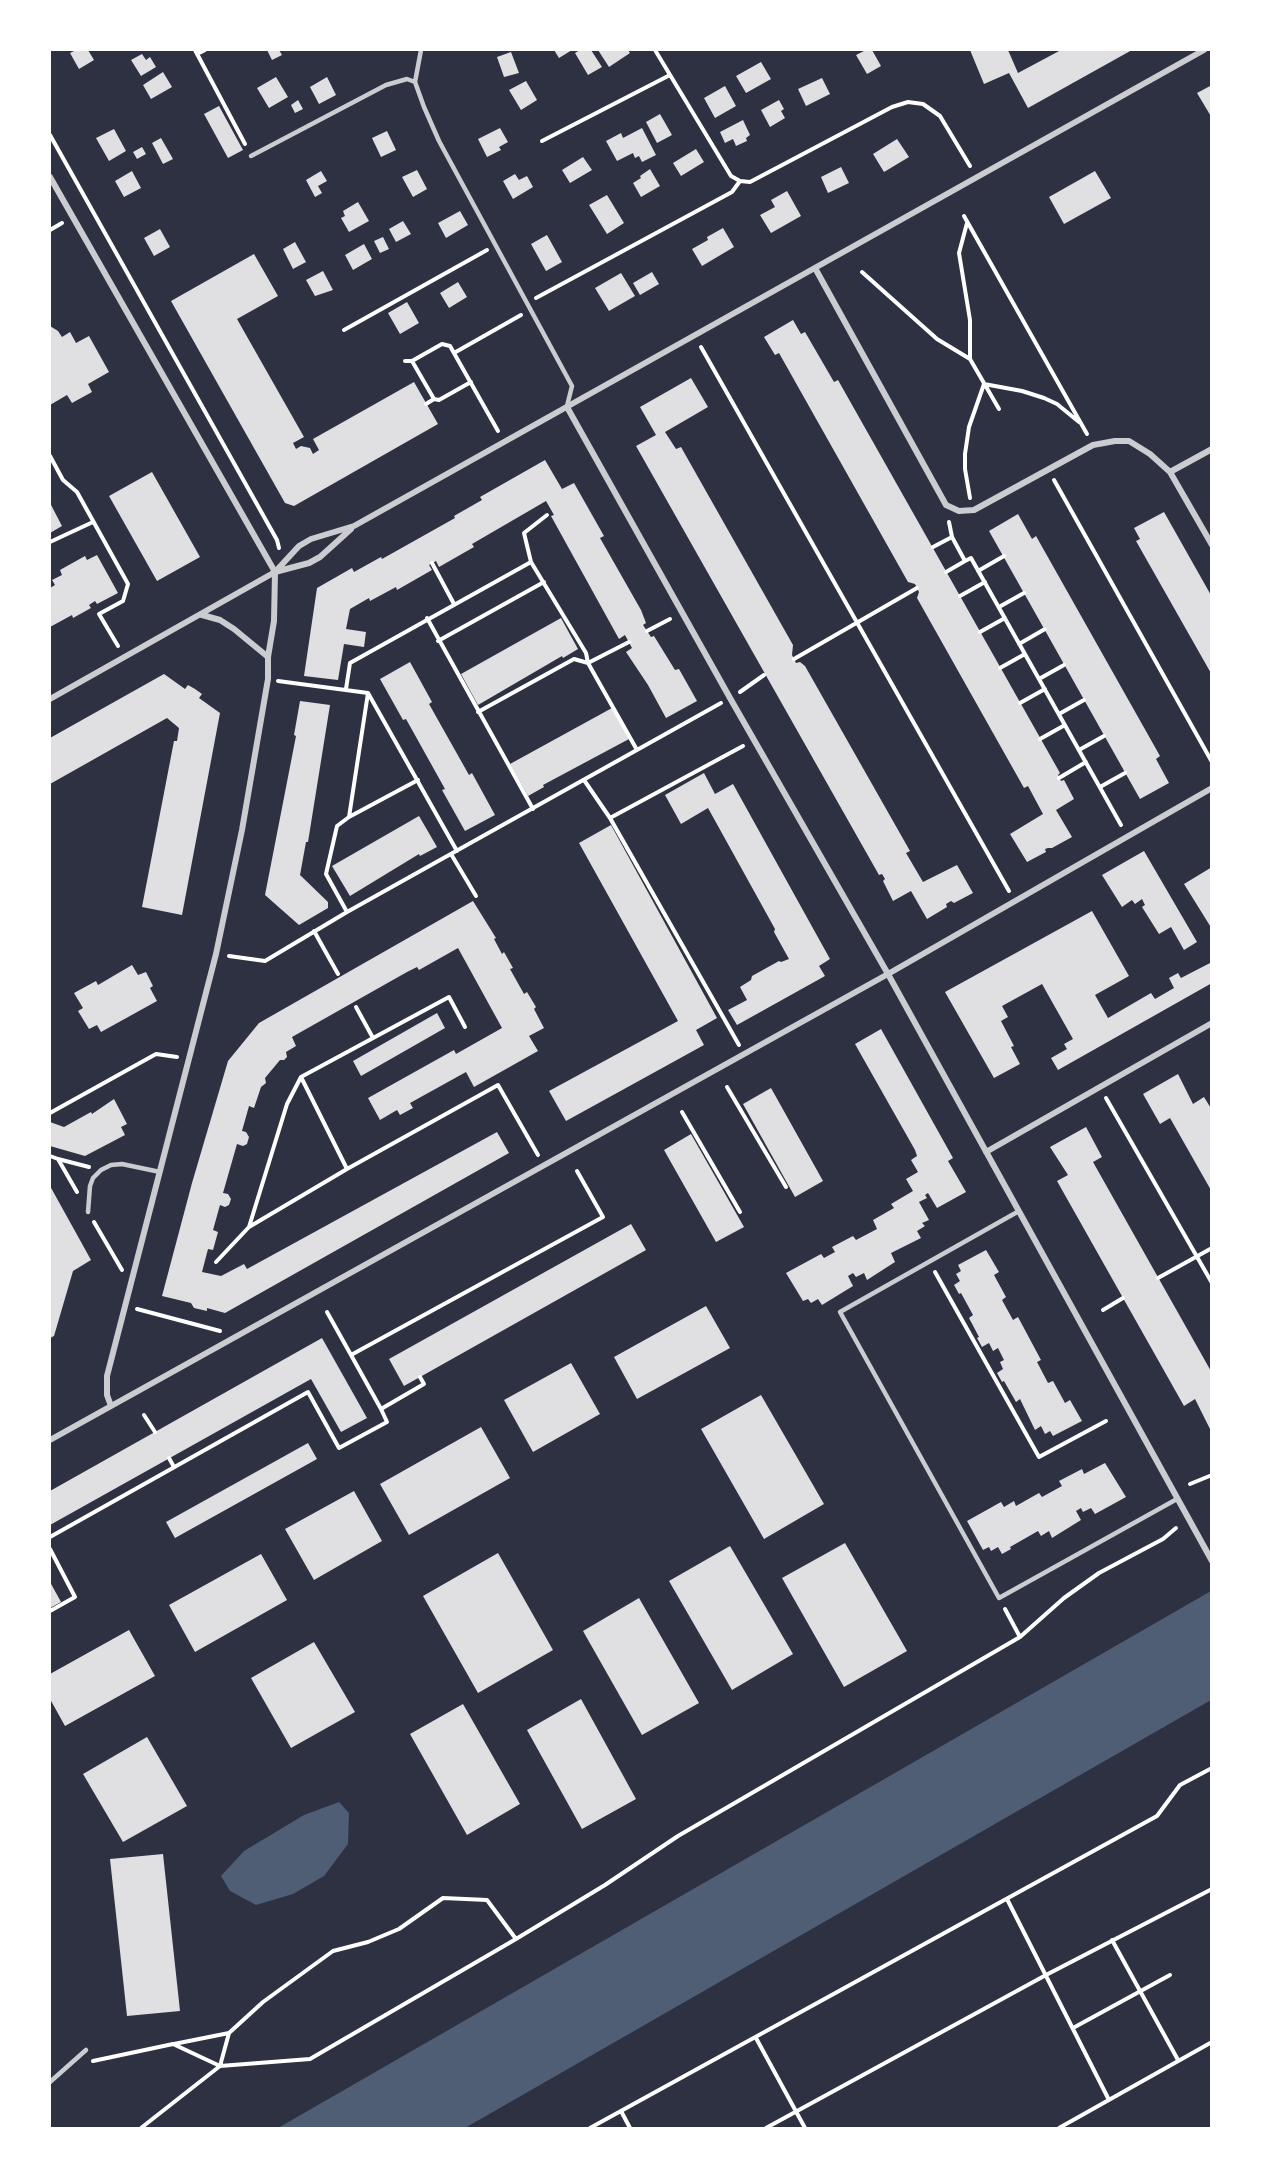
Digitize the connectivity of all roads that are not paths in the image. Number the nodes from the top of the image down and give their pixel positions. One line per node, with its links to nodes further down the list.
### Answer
1 (421, 50): 3 (lane)
2 (1204, 50): 6 (street)
3 (416, 82): 4 (lane); 7 (lane)
4 (252, 156)
5 (50, 177): 12 (street)
6 (815, 268): 7 (street); 9 (street)
7 (567, 407): 10 (street); 17 (street)
8 (1212, 449): 9 (street)
9 (1170, 472): 11 (street)
10 (354, 526): 12 (street); 12 (street)
11 (1212, 545)
12 (275, 572): 13 (street); 14 (street)
13 (202, 615): 14 (street); 15 (street)
14 (268, 657): 20 (street)
15 (50, 699)
16 (1212, 788): 17 (street)
17 (888, 974): 19 (street); 23 (street)
18 (1210, 1027): 19 (street)
19 (986, 1152): 21 (street)
20 (160, 1172): 22 (lane); 23 (street)
21 (1019, 1211): 25 (street); 25 (lane)
22 (88, 1212)
23 (111, 1406): 24 (street)
24 (50, 1440)
25 (1178, 1499): 26 (street)
26 (1212, 1561)
27 (86, 2050): 28 (lane)
28 (50, 2082)

